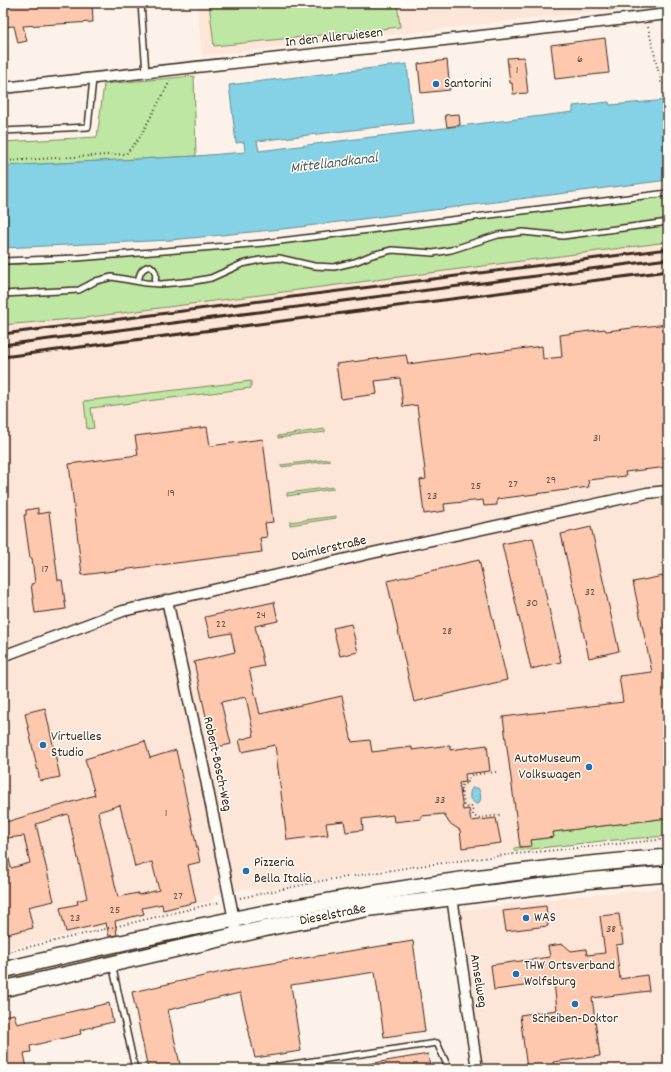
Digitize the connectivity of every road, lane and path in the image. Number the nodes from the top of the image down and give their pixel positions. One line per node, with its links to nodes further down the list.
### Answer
1 (141, 3): 5 (lane)
2 (668, 14): 3 (street, In den Allerwiesen)
3 (646, 16): 4 (street, In den Allerwiesen); 7 (path)
4 (176, 70): 5 (street, In den Allerwiesen); 10 (path)
5 (146, 73): 6 (street, In den Allerwiesen)
6 (93, 79): 8 (street, In den Allerwiesen); 9 (lane)
7 (668, 86)
8 (3, 88)
9 (3, 131)
10 (3, 161)
11 (668, 193): 13 (lane)
12 (668, 222): 15 (lane)
13 (3, 261)
14 (138, 281): 15 (lane); 15 (lane); 16 (lane)
15 (155, 283)
16 (3, 294)
17 (668, 491): 18 (street, Daimlerstraße)
18 (167, 600): 21 (street, Daimlerstraße); 27 (street, Robert-Bosch-Weg)
19 (11, 639): 20 (path)
20 (3, 640)
21 (3, 656)
22 (496, 772): 23 (path)
23 (501, 816)
24 (668, 857): 27 (main road, Dieselstraße)
25 (668, 874): 26 (main road, Dieselstraße)
26 (452, 897): 28 (main road, Dieselstraße); 35 (street, Amselweg)
27 (234, 919): 28 (street, Robert-Bosch-Weg); 30 (main road, Dieselstraße)
28 (237, 935): 29 (main road, Dieselstraße)
29 (112, 964): 31 (main road, Dieselstraße); 32 (lane)
30 (3, 970)
31 (3, 989)
32 (135, 1069)
33 (258, 1069): 34 (lane)
34 (449, 1069)
35 (477, 1069)

